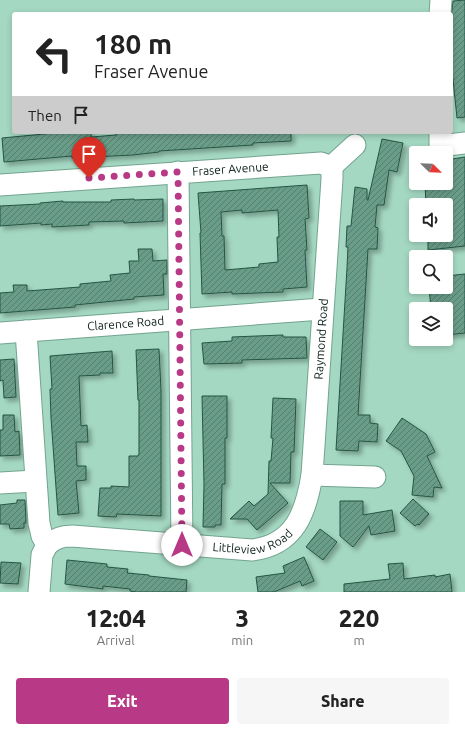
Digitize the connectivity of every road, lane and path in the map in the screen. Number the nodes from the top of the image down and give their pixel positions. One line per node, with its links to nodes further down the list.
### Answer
1 (441, 0): 2 (street)
2 (440, 12)
3 (440, 134): 4 (street)
4 (465, 143)
5 (356, 145): 6 (street)
6 (331, 167): 7 (street, Fraser Avenue); 9 (street, Raymond Road)
7 (178, 172): 8 (street, Fraser Avenue); 10 (street)
8 (0, 185)
9 (322, 309): 10 (street, Clarence Road); 13 (street, Raymond Road)
10 (180, 320): 11 (street, Clarence Road); 19 (street)
11 (26, 331): 12 (street, Clarence Road); 15 (street)
12 (0, 333)
13 (312, 475): 14 (street); 17 (street, Raymond Road)
14 (375, 477)
15 (36, 481): 16 (street); 18 (street)
16 (0, 483)
17 (304, 510): 19 (street, Littleview Road)
18 (47, 545): 19 (street, Littleview Road); 20 (street)
19 (182, 545)
20 (39, 592)

